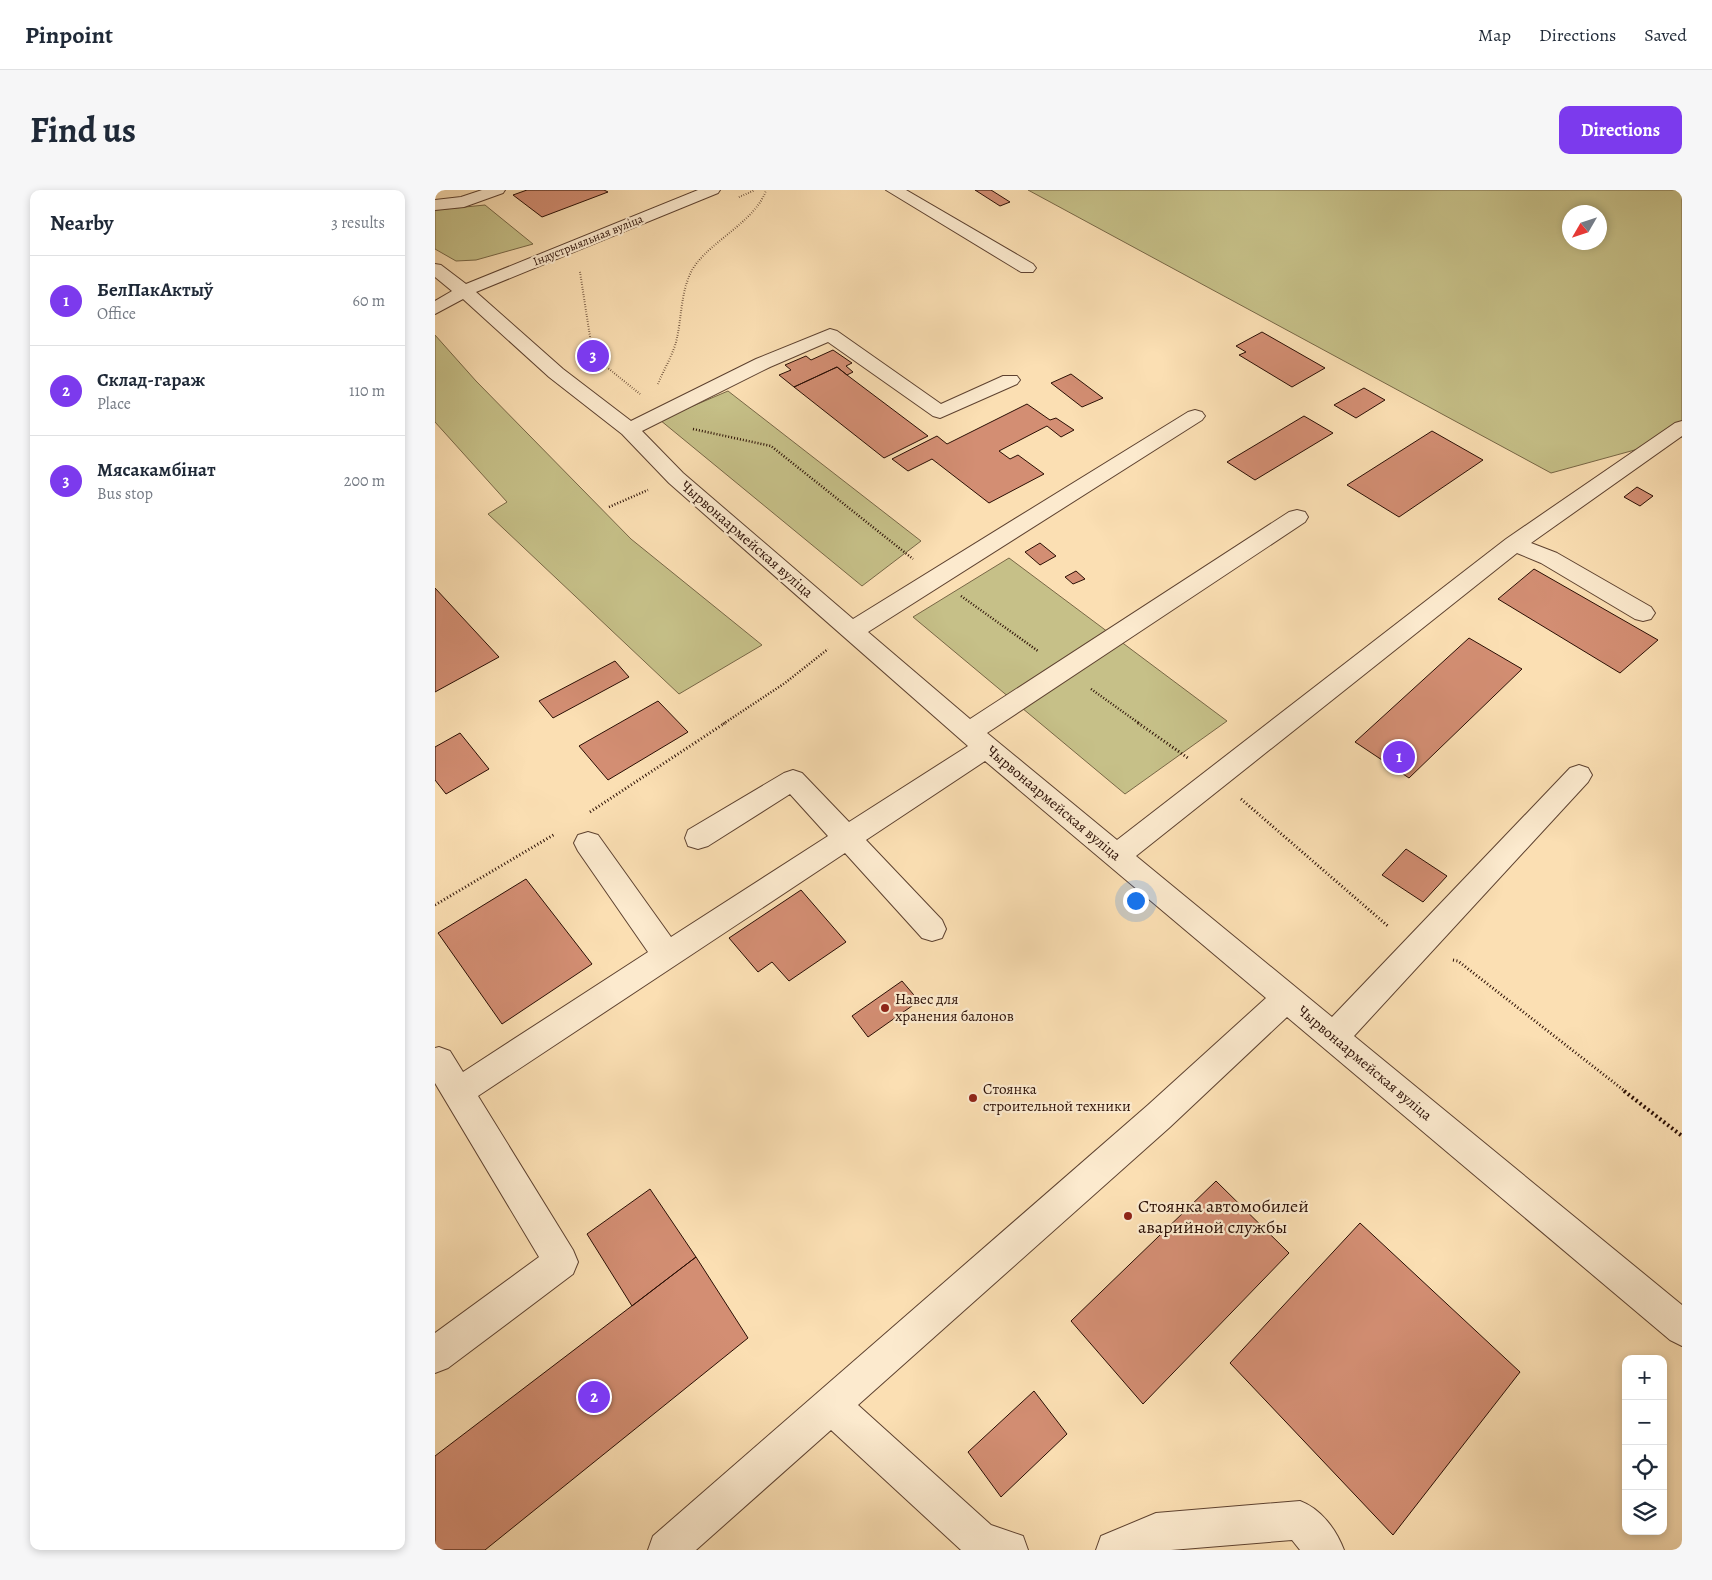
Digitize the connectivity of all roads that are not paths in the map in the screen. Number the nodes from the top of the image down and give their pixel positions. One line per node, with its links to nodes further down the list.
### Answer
1 (497, 190): 4 (street)
2 (712, 190): 7 (street, Індустрыяльная вуліца)
3 (894, 190): 5 (street)
4 (435, 206)
5 (1027, 268)
6 (435, 269): 7 (street, Чырвонаармейская вуліца)
7 (464, 291): 8 (street, Індустрыяльная вуліца); 12 (street, Чырвонаармейская вуліца)
8 (435, 310)
9 (1010, 380): 12 (street)
10 (1195, 416): 16 (street)
11 (1682, 427): 14 (street)
12 (629, 430): 16 (street, Чырвонаармейская вуліца)
13 (1297, 517): 17 (street)
14 (1514, 544): 15 (street); 22 (street)
15 (1643, 613)
16 (853, 630): 17 (street, Чырвонаармейская вуліца)
17 (978, 739): 20 (street); 22 (street, Чырвонаармейская вуліца)
18 (1579, 775): 26 (street)
19 (698, 838): 20 (street)
20 (846, 838): 23 (street); 24 (street)
21 (588, 843): 24 (street)
22 (1117, 856): 25 (street, Чырвонаармейская вуліца)
23 (932, 929)
24 (667, 956): 28 (street)
25 (1287, 998): 26 (street, Чырвонаармейская вуліца); 31 (street)
26 (1333, 1036): 29 (street, Чырвонаармейская вуліца)
27 (435, 1064): 28 (street)
28 (458, 1092): 30 (street)
29 (1682, 1328)
30 (435, 1355)
31 (831, 1405): 32 (street); 33 (street)
32 (667, 1550)
33 (1009, 1550)
34 (1115, 1550): 35 (street)
35 (1325, 1550)

